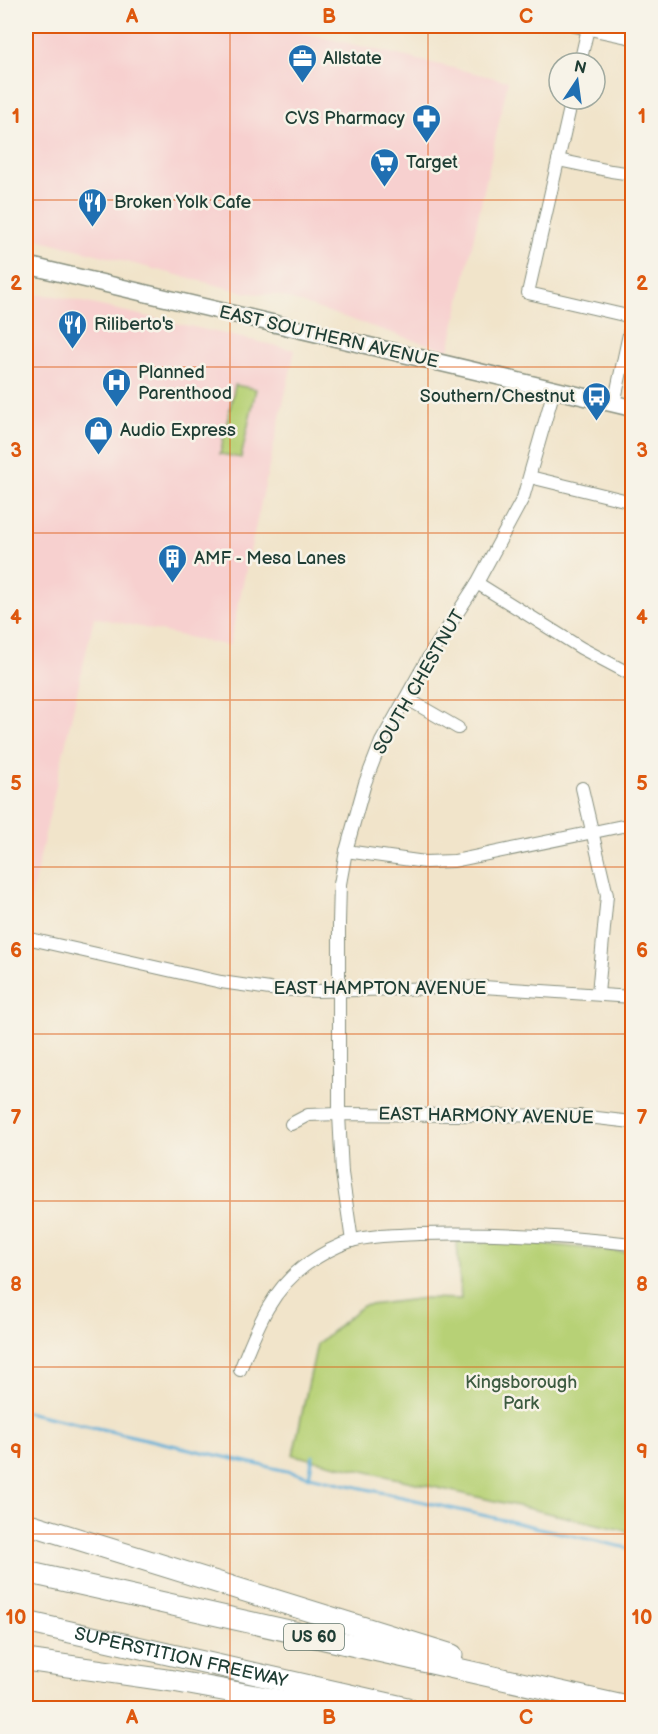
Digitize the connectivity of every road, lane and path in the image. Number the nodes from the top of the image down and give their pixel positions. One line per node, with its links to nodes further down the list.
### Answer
1 (575, 26): 2 (street)
2 (588, 28): 3 (street); 4 (street)
3 (633, 38)
4 (583, 51)
5 (569, 111): 6 (street)
6 (558, 160): 7 (street); 9 (street)
7 (633, 174)
8 (26, 264): 10 (main road, EAST SOUTHERN AVENUE)
9 (633, 318): 11 (street)
10 (554, 390): 11 (main road, EAST SOUTHERN AVENUE); 13 (street, SOUTH CHESTNUT)
11 (614, 404): 12 (main road, EAST SOUTHERN AVENUE)
12 (633, 408)
13 (530, 477): 14 (street); 15 (street, SOUTH CHESTNUT)
14 (633, 502)
15 (477, 583): 16 (street); 17 (street, SOUTH CHESTNUT)
16 (633, 675)
17 (406, 698): 18 (street); 22 (street, SOUTH CHESTNUT)
18 (458, 728)
19 (582, 788): 21 (street)
20 (633, 824): 21 (street)
21 (594, 831): 22 (street); 25 (street)
22 (346, 851): 24 (street, SOUTH CHESTNUT)
23 (26, 938): 24 (street, EAST HAMPTON AVENUE)
24 (339, 990): 25 (street, EAST HAMPTON AVENUE); 27 (street, SOUTH CHESTNUT)
25 (598, 994): 26 (street, EAST HAMPTON AVENUE)
26 (633, 997)
27 (339, 1114): 28 (street, EAST HARMONY AVENUE); 29 (street, EAST HARMONY AVENUE); 30 (street, SOUTH CHESTNUT)
28 (633, 1122)
29 (291, 1124)
30 (352, 1241): 31 (street); 32 (street)
31 (633, 1244)
32 (240, 1370)
33 (26, 1523): 37 (highway)
34 (26, 1572): 37 (highway, US 60)
35 (26, 1622): 39 (highway, SUPERSTITION FREEWAY)
36 (26, 1660): 38 (highway)
37 (602, 1702): 40 (highway, US 60)
38 (322, 1708)
39 (407, 1708)
40 (632, 1708)

